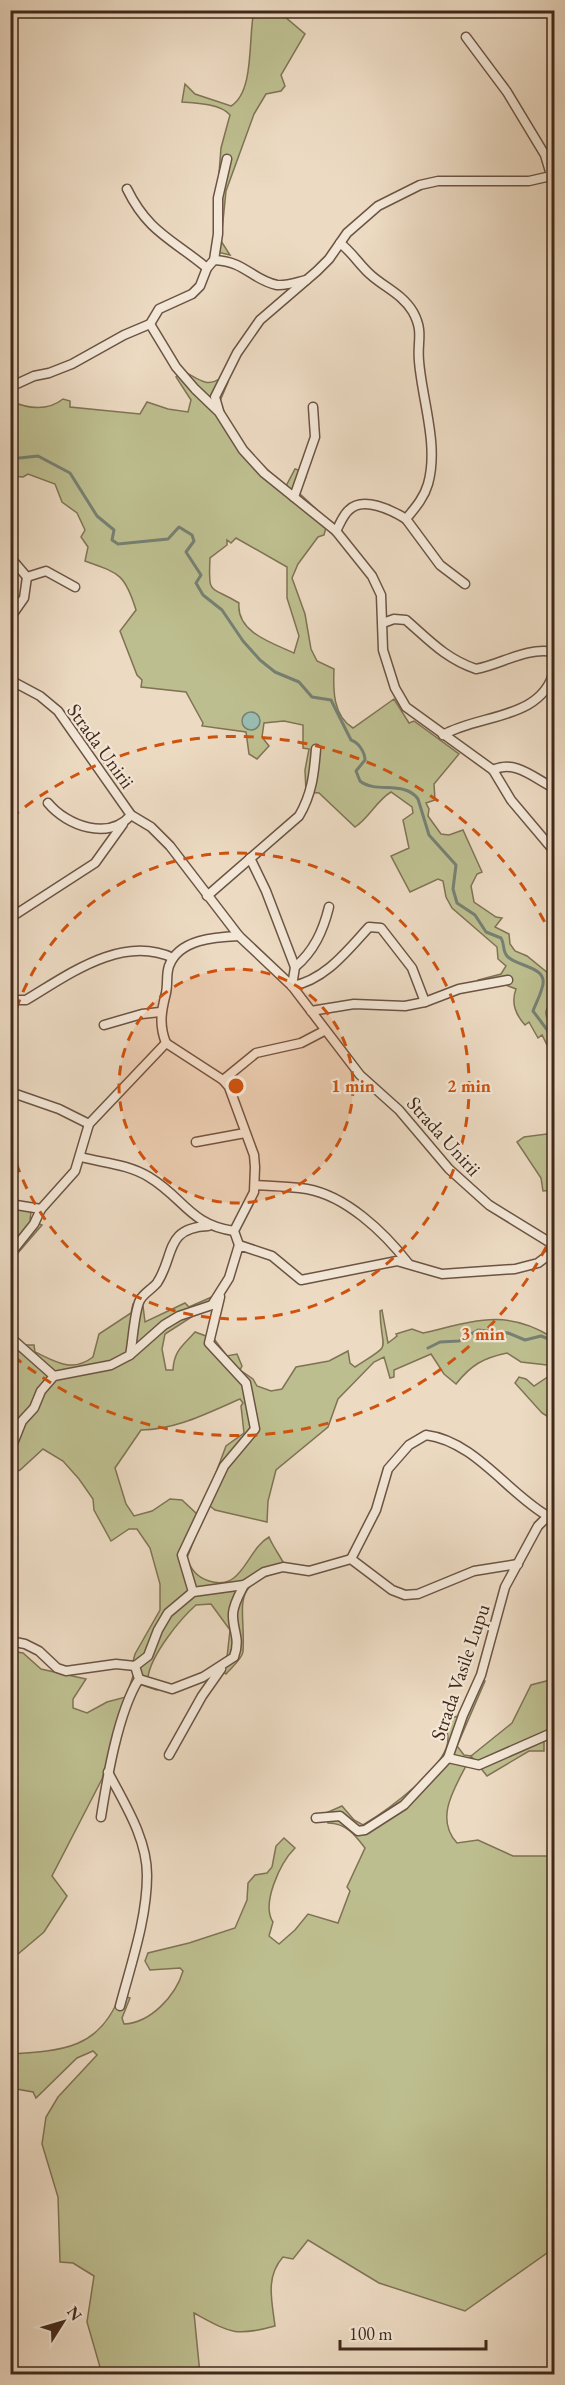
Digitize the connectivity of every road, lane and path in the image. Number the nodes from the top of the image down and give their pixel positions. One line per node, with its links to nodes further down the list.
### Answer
1 (466, 37): 3 (street)
2 (227, 159): 6 (street)
3 (553, 180): 5 (street)
4 (127, 189): 7 (street)
5 (340, 243): 8 (street); 14 (street)
6 (214, 260): 7 (street); 8 (street)
7 (207, 268): 9 (street)
8 (306, 280): 12 (street)
9 (150, 324): 10 (street); 12 (street)
10 (10, 387)
11 (313, 407): 13 (street)
12 (219, 412): 13 (street)
13 (294, 497): 15 (street)
14 (406, 519): 15 (street); 18 (street)
15 (336, 531): 21 (street)
16 (10, 557): 17 (street)
17 (27, 577): 19 (street); 20 (street)
18 (465, 584)
19 (75, 587)
20 (10, 618)
21 (383, 623): 22 (street); 25 (street)
22 (554, 654)
23 (555, 670): 25 (street)
24 (10, 680): 30 (street, Strada Unirii)
25 (443, 735): 27 (street)
26 (316, 749): 33 (street)
27 (493, 770): 28 (street); 32 (street)
28 (555, 788)
29 (48, 803): 31 (street)
30 (131, 815): 31 (street, Strada Unirii); 34 (street, Strada Unirii)
31 (123, 824): 36 (street, Strada Unirii)
32 (555, 851)
33 (250, 858): 34 (street); 39 (street)
34 (207, 896): 37 (street, Strada Unirii)
35 (329, 907): 39 (street)
36 (10, 918)
37 (238, 936): 38 (street); 41 (street, Strada Unirii)
38 (173, 958): 42 (street); 45 (street)
39 (295, 967): 41 (street)
40 (508, 980): 43 (street)
41 (292, 986): 43 (street); 44 (street, Strada Unirii)
42 (10, 1000)
43 (425, 1002): 44 (street)
44 (311, 1011): 47 (street, Strada Unirii)
45 (160, 1012): 46 (street); 48 (street)
46 (104, 1025)
47 (324, 1031): 49 (street); 61 (street, Strada Unirii)
48 (166, 1043): 49 (street); 51 (street)
49 (223, 1080): 52 (street)
50 (10, 1092): 51 (street)
51 (89, 1124): 54 (street)
52 (245, 1133): 53 (street); 55 (street)
53 (196, 1142)
54 (81, 1157): 57 (street); 58 (street)
55 (255, 1185): 59 (street); 64 (street)
56 (10, 1204): 57 (street)
57 (41, 1209): 63 (street)
58 (208, 1226): 59 (street); 67 (street)
59 (234, 1231): 60 (street)
60 (239, 1245): 64 (street); 65 (street)
61 (555, 1245)
62 (555, 1251): 64 (street)
63 (10, 1254)
64 (408, 1263)
65 (221, 1294): 67 (street); 75 (street)
66 (10, 1337): 68 (street)
67 (130, 1355): 68 (street)
68 (54, 1376): 69 (street)
69 (10, 1461)
70 (555, 1510): 71 (street)
71 (546, 1515): 72 (street); 73 (street, Strada Vasile Lupu)
72 (351, 1559): 73 (street); 74 (street)
73 (518, 1564): 82 (street, Strada Vasile Lupu)
74 (244, 1585): 75 (street); 78 (street)
75 (193, 1592): 77 (street)
76 (10, 1641): 77 (street)
77 (137, 1666): 79 (street)
78 (223, 1666): 79 (street); 81 (street)
79 (139, 1679): 83 (street)
80 (555, 1732): 82 (street, Strada Vasile Lupu)
81 (170, 1755)
82 (448, 1758): 85 (street, Strada Vasile Lupu)
83 (108, 1772): 84 (street); 86 (street)
84 (101, 1817)
85 (316, 1818)
86 (120, 2006)

